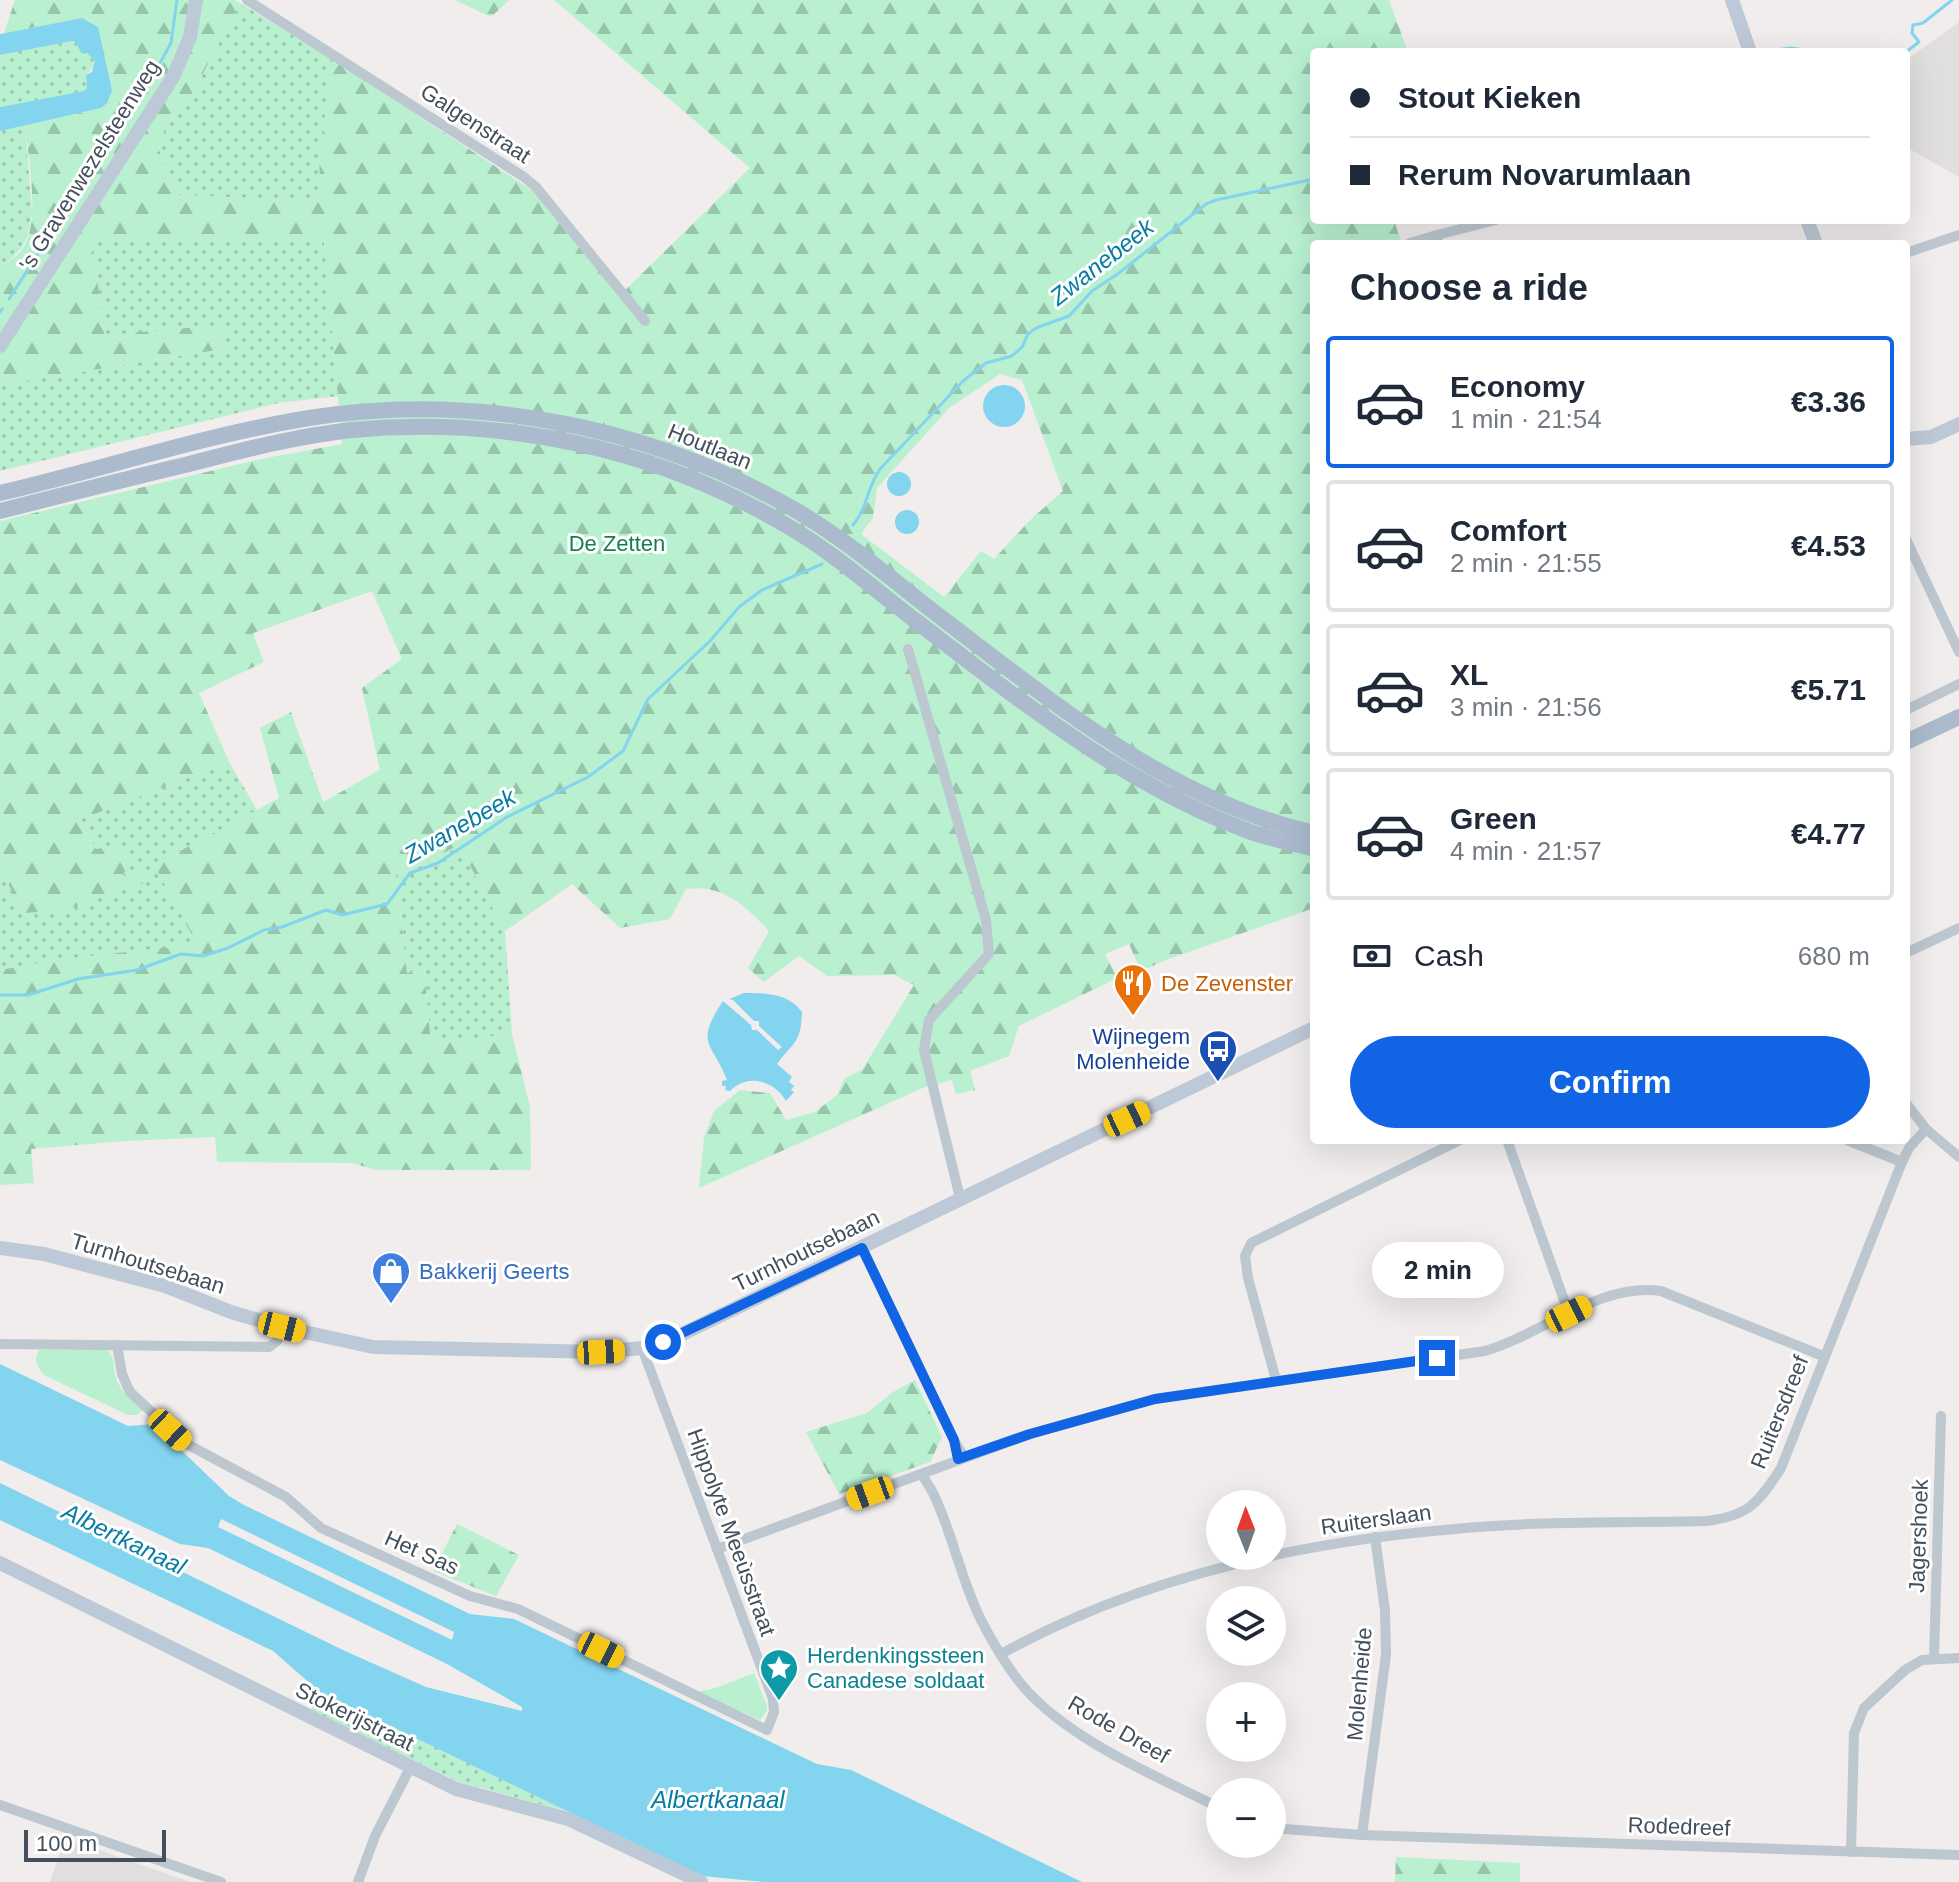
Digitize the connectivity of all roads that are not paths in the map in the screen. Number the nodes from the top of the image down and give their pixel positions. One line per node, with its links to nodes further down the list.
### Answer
1 (196, 0): 10 (main road, 's Gravenwezelsteenweg)
2 (247, 0): 9 (street, Galgenstraat)
3 (1732, 0): 4 (main road)
4 (1749, 48)
5 (1484, 224): 7 (street)
6 (1959, 235): 8 (street)
7 (1438, 240)
8 (1910, 252)
9 (645, 321)
10 (0, 346)
11 (1959, 424): 12 (main road)
12 (1910, 439)
13 (0, 493): 22 (main road, Houtlaan)
14 (0, 511): 23 (main road, Houtlaan)
15 (1910, 548): 17 (street)
16 (908, 649): 34 (street)
17 (1959, 652)
18 (1959, 684): 19 (street)
19 (1910, 708)
20 (1959, 717): 21 (main road)
21 (1910, 740)
22 (1310, 832)
23 (1310, 848)
24 (1959, 928): 25 (street)
25 (1910, 951)
26 (1310, 1030): 34 (main road, Turnhoutsebaan)
27 (1910, 1108): 28 (street)
28 (1926, 1129): 32 (street); 33 (street, Ruitersdreef)
29 (1452, 1144): 43 (street)
30 (1508, 1144): 37 (street)
31 (1857, 1144): 33 (street)
32 (1959, 1157)
33 (1902, 1162): 42 (street, Ruitersdreef)
34 (960, 1198): 36 (main road, Turnhoutsebaan)
35 (0, 1248): 38 (main road, Turnhoutsebaan)
36 (862, 1248): 41 (main road, Turnhoutsebaan); 45 (street)
37 (1569, 1314): 42 (street); 43 (street)
38 (282, 1327): 40 (street); 41 (main road, Turnhoutsebaan)
39 (0, 1344): 40 (street)
40 (117, 1345): 54 (street, Het Sas)
41 (642, 1348): 49 (street, Hippolyte Meeùsstraat)
42 (1823, 1356): 47 (street, Ruitersdreef)
43 (1276, 1380): 45 (street)
44 (1941, 1416): 52 (street, Jagershoek)
45 (961, 1458): 46 (street)
46 (927, 1472): 49 (street); 51 (street, Rode Dreef)
47 (1536, 1525): 48 (street, Ruiterslaan)
48 (1375, 1537): 51 (street, Ruiterslaan); 59 (street, Molenheide)
49 (717, 1549): 54 (street, Hippolyte Meeùsstraat)
50 (0, 1563): 55 (main road, Stokerijstraat)
51 (1001, 1654): 56 (street, Rode Dreef)
52 (1934, 1658): 53 (street); 60 (street)
53 (1959, 1658)
54 (767, 1730)
55 (410, 1768): 63 (street); 64 (main road, Stokerijstraat)
56 (1206, 1801)
57 (0, 1805): 62 (street)
58 (1286, 1829): 59 (street)
59 (1362, 1835): 60 (street, Rodedreef)
60 (1851, 1852): 61 (street, Rodedreef)
61 (1959, 1855)
62 (221, 1882)
63 (358, 1882)
64 (701, 1882)

